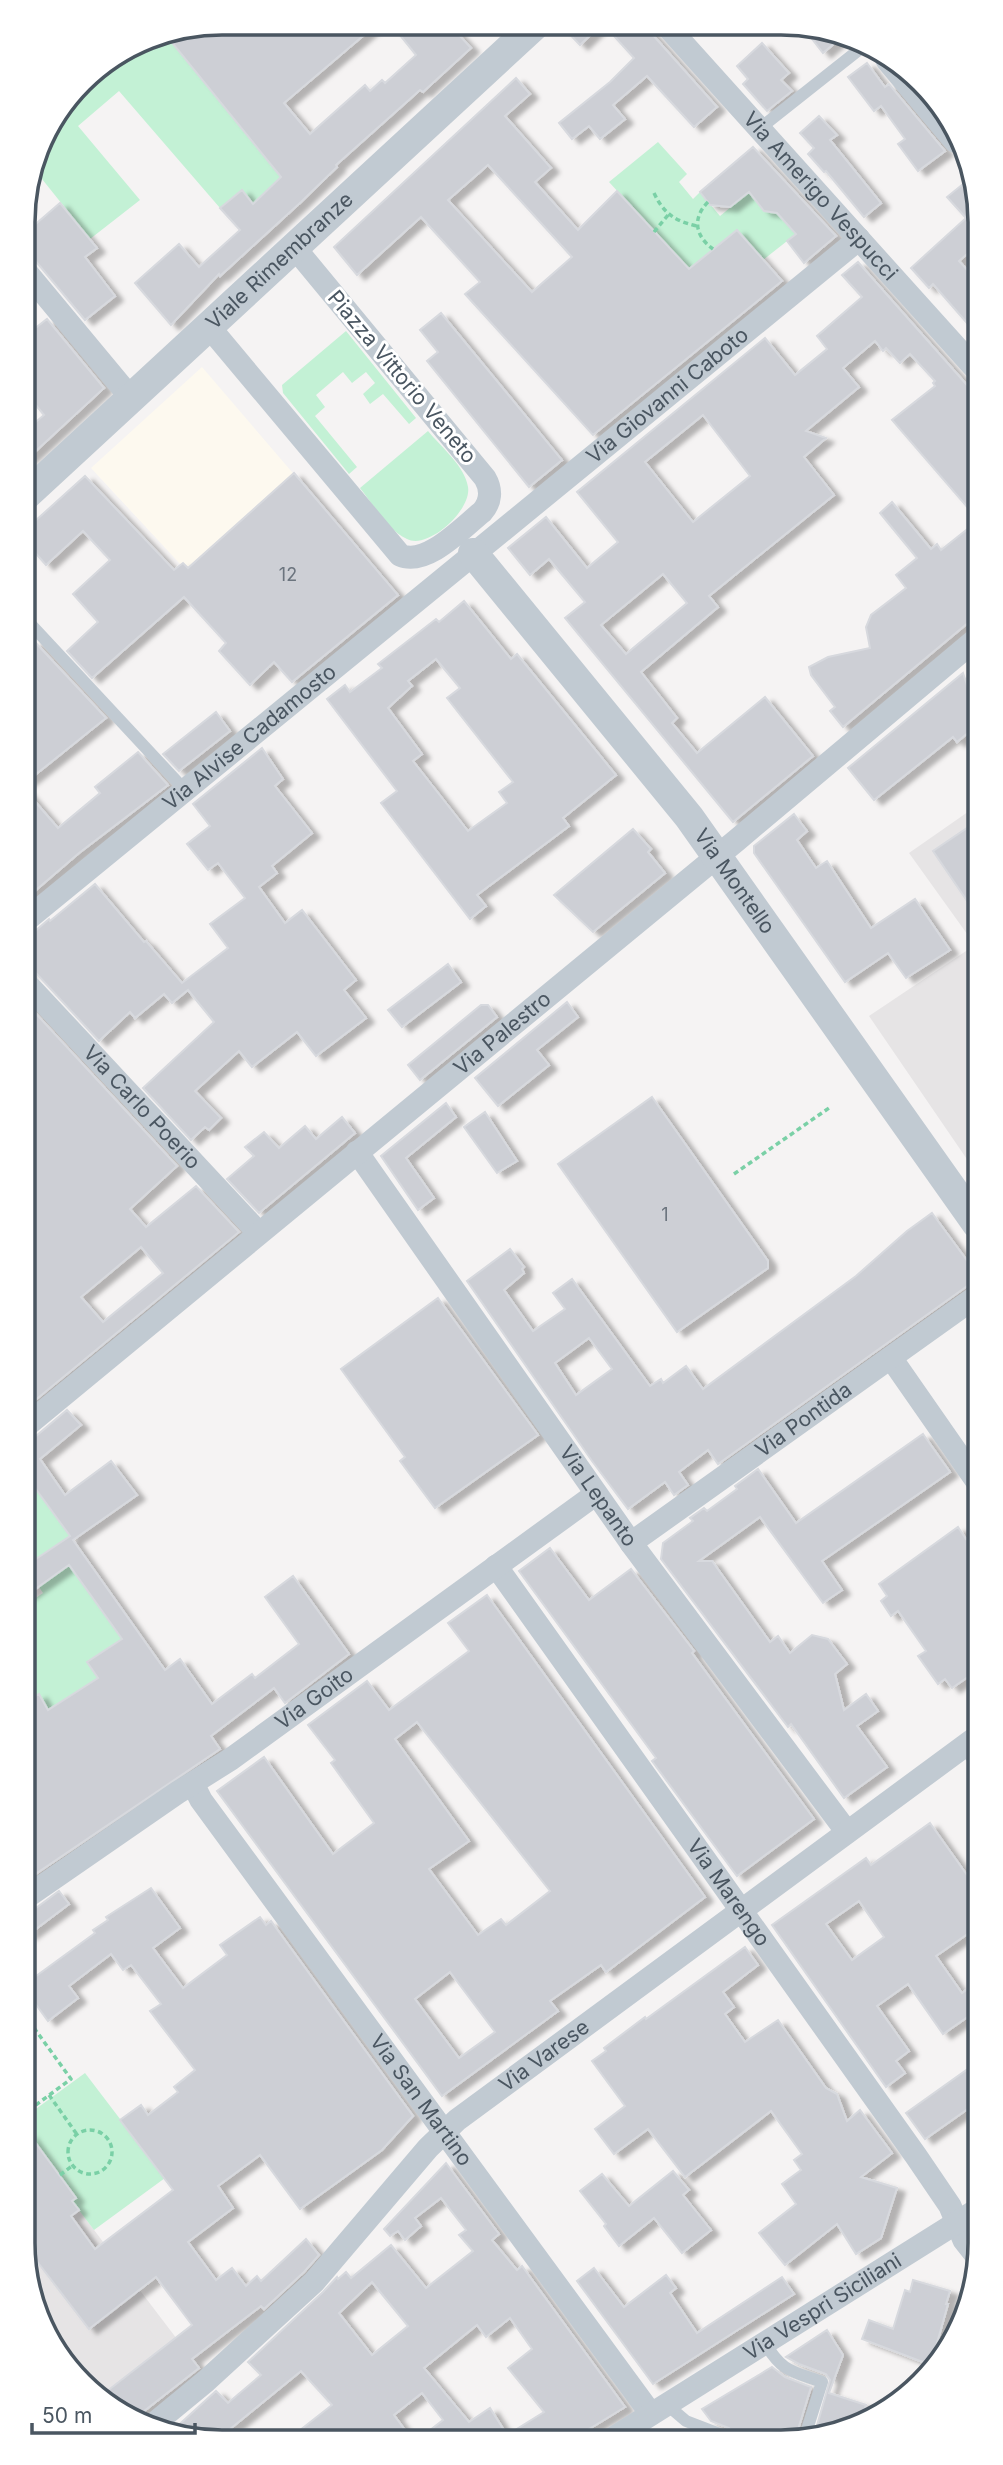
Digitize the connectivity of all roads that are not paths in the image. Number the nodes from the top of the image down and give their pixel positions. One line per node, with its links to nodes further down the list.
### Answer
1 (524, 35): 8 (street, Viale Rimembranze)
2 (675, 35): 6 (street, Via Amerigo Vespucci)
3 (857, 51): 6 (lane)
4 (908, 85): 5 (street)
5 (938, 120)
6 (759, 129): 7 (street, Via Amerigo Vespucci)
7 (859, 239): 11 (street, Via Amerigo Vespucci); 15 (street, Via Giovanni Caboto)
8 (294, 247): 10 (street, Viale Rimembranze); 14 (street, Piazza Vittorio Veneto)
9 (35, 282): 12 (street)
10 (209, 328): 12 (street, Viale Rimembranze); 16 (street)
11 (968, 360)
12 (131, 398): 13 (street, Viale Rimembranze)
13 (35, 487)
14 (482, 512): 15 (street, Piazza Vittorio Veneto); 16 (street)
15 (473, 553): 16 (street); 19 (street, Via Alvise Cadamosto); 20 (street, Via Montello)
16 (426, 555)
17 (35, 629): 19 (lane)
18 (968, 646): 20 (street, Via Palestro)
19 (184, 789): 21 (street, Via Alvise Cadamosto)
20 (718, 855): 23 (street, Via Palestro); 24 (street, Via Montello)
21 (35, 913)
22 (35, 993): 25 (street, Via Carlo Poerio)
23 (357, 1152): 25 (street, Via Palestro); 30 (street, Via Lepanto)
24 (968, 1211)
25 (258, 1232): 28 (street, Via Palestro)
26 (968, 1302): 27 (street, Via Pontida)
27 (891, 1358): 29 (street); 31 (street, Via Pontida)
28 (35, 1417)
29 (968, 1469)
30 (596, 1494): 31 (street, Via Lepanto); 32 (street, Via Goito)
31 (631, 1543): 35 (street, Via Lepanto)
32 (496, 1566): 34 (street, Via Goito); 37 (street, Via Marengo)
33 (968, 1744): 35 (street, Via Varese)
34 (193, 1784): 36 (street, Via Goito); 38 (street, Via San Martino)
35 (847, 1832): 37 (street, Via Varese)
36 (35, 1891)
37 (741, 1910): 38 (street, Via Varese); 40 (street, Via Marengo)
38 (445, 2131): 43 (street, Via San Martino); 44 (street, Via Varese)
39 (968, 2215): 40 (street, Via Vespri Siciliani)
40 (957, 2222): 41 (street, Via Marengo); 42 (street, Via Vespri Siciliani)
41 (968, 2244)
42 (765, 2343): 43 (street, Via Vespri Siciliani); 45 (lane)
43 (659, 2409): 46 (street, Via Vespri Siciliani); 47 (lane)
44 (160, 2419)
45 (808, 2428)
46 (626, 2430)
47 (709, 2430)

